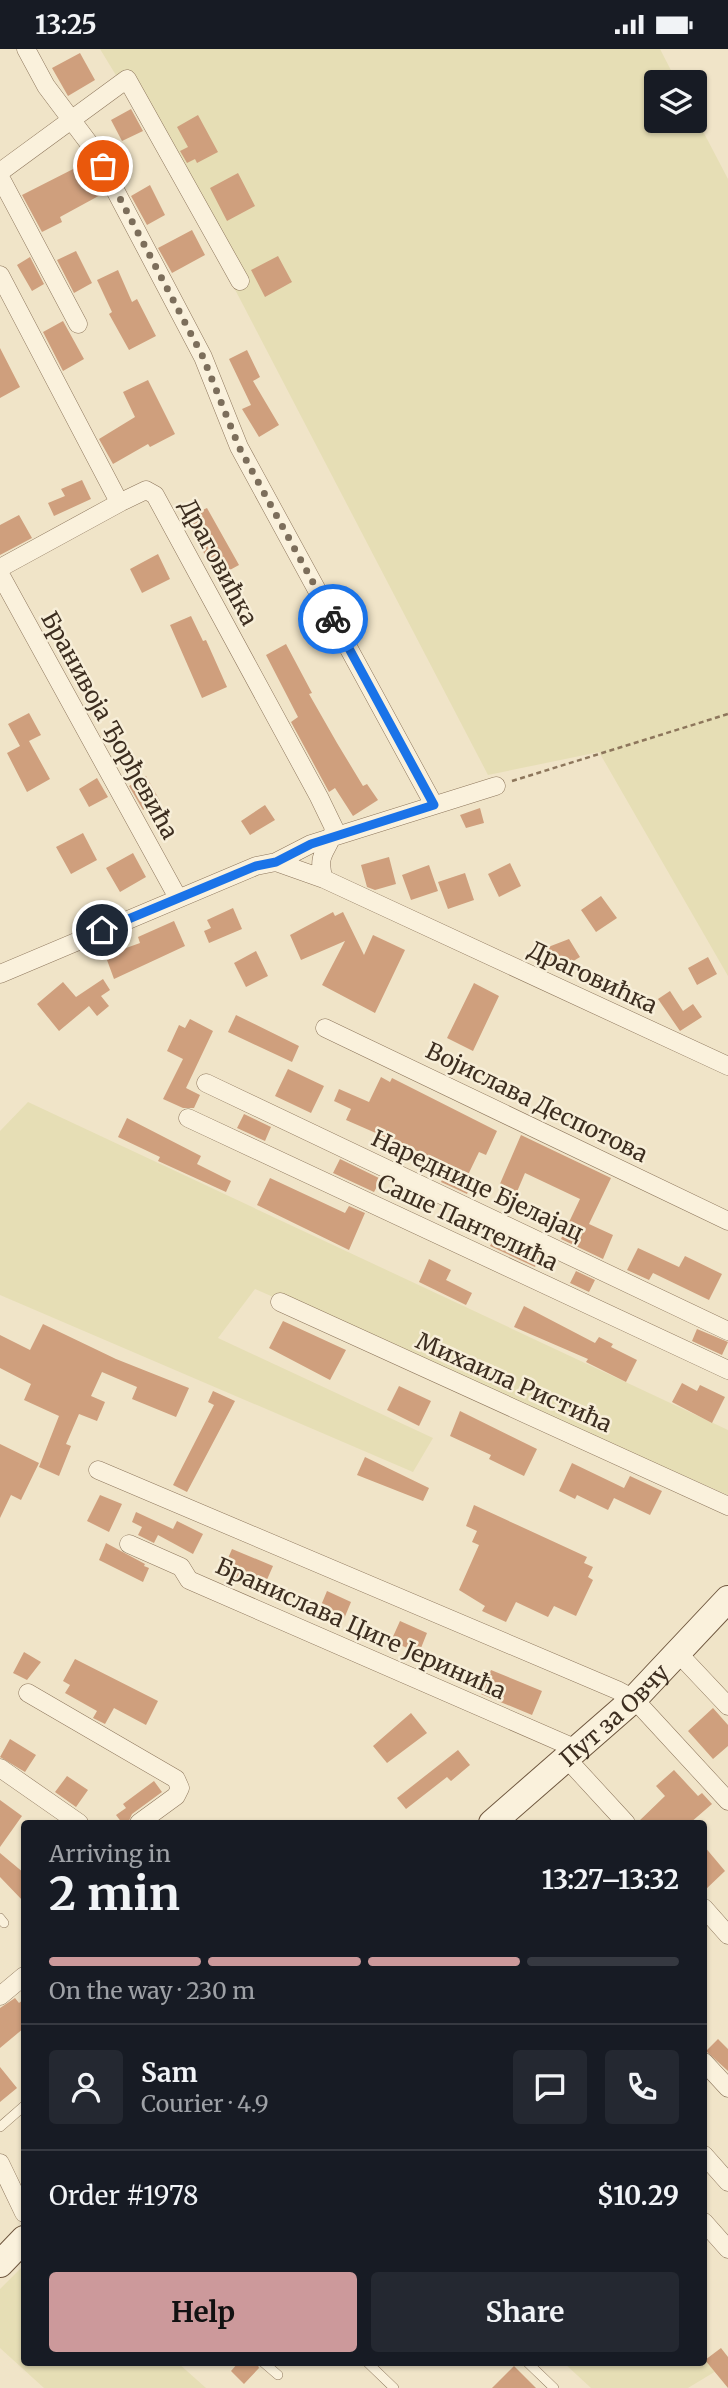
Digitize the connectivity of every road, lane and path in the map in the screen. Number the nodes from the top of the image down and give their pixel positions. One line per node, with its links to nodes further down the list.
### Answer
1 (26, 49): 2 (street)
2 (70, 118): 3 (street); 5 (street); 12 (street)
3 (0, 174): 6 (street)
4 (0, 275): 7 (street)
5 (240, 281)
6 (78, 324)
7 (121, 502): 8 (street); 13 (street, Драговићка)
8 (0, 568)
9 (0, 574): 16 (street, Бранивоја Ђорђевића)
10 (728, 714): 11 (path)
11 (496, 786): 12 (street)
12 (434, 805): 13 (street)
13 (329, 839): 14 (street); 15 (street, Драговићка)
14 (276, 862): 15 (street, Драговићка); 16 (street)
15 (324, 880): 19 (street, Драговићка)
16 (178, 898): 17 (street)
17 (0, 974)
18 (325, 1028): 22 (street, Војислава Деспотова)
19 (728, 1066)
20 (206, 1083): 24 (street, Нареднице Бјелајац)
21 (188, 1118): 25 (street, Саше Пантелића)
22 (728, 1221)
23 (279, 1302): 27 (street, Михаила Ристића)
24 (728, 1331)
25 (728, 1370)
26 (98, 1470): 32 (street)
27 (728, 1506)
28 (129, 1544): 34 (street, Бранислава Циге Јеринића)
29 (728, 1599): 30 (street, Пут за Овчу)
30 (678, 1653): 32 (street, Пут за Овчу); 33 (street)
31 (29, 1693): 38 (street)
32 (634, 1699): 34 (street, Пут за Овчу); 36 (street)
33 (728, 1706)
34 (573, 1755): 39 (street, Пут за Овчу); 40 (street)
35 (0, 1768): 37 (street)
36 (728, 1801)
37 (75, 1820)
38 (143, 1820)
39 (496, 1820)
40 (624, 1820)
41 (707, 1911): 42 (street)
42 (728, 1935)
43 (21, 1978): 44 (street)
44 (0, 1996)
45 (707, 2065): 46 (street)
46 (728, 2088)
47 (21, 2109): 48 (lane)
48 (0, 2127)
49 (707, 2158): 51 (street)
50 (0, 2163): 52 (street)
51 (728, 2182)
52 (21, 2207)
53 (707, 2225): 55 (street)
54 (21, 2242): 56 (street)
55 (728, 2249)
56 (0, 2264)
57 (268, 2366): 60 (lane)
58 (371, 2366): 61 (lane)
59 (531, 2366): 62 (lane)
60 (278, 2375)
61 (394, 2388)
62 (554, 2388)

